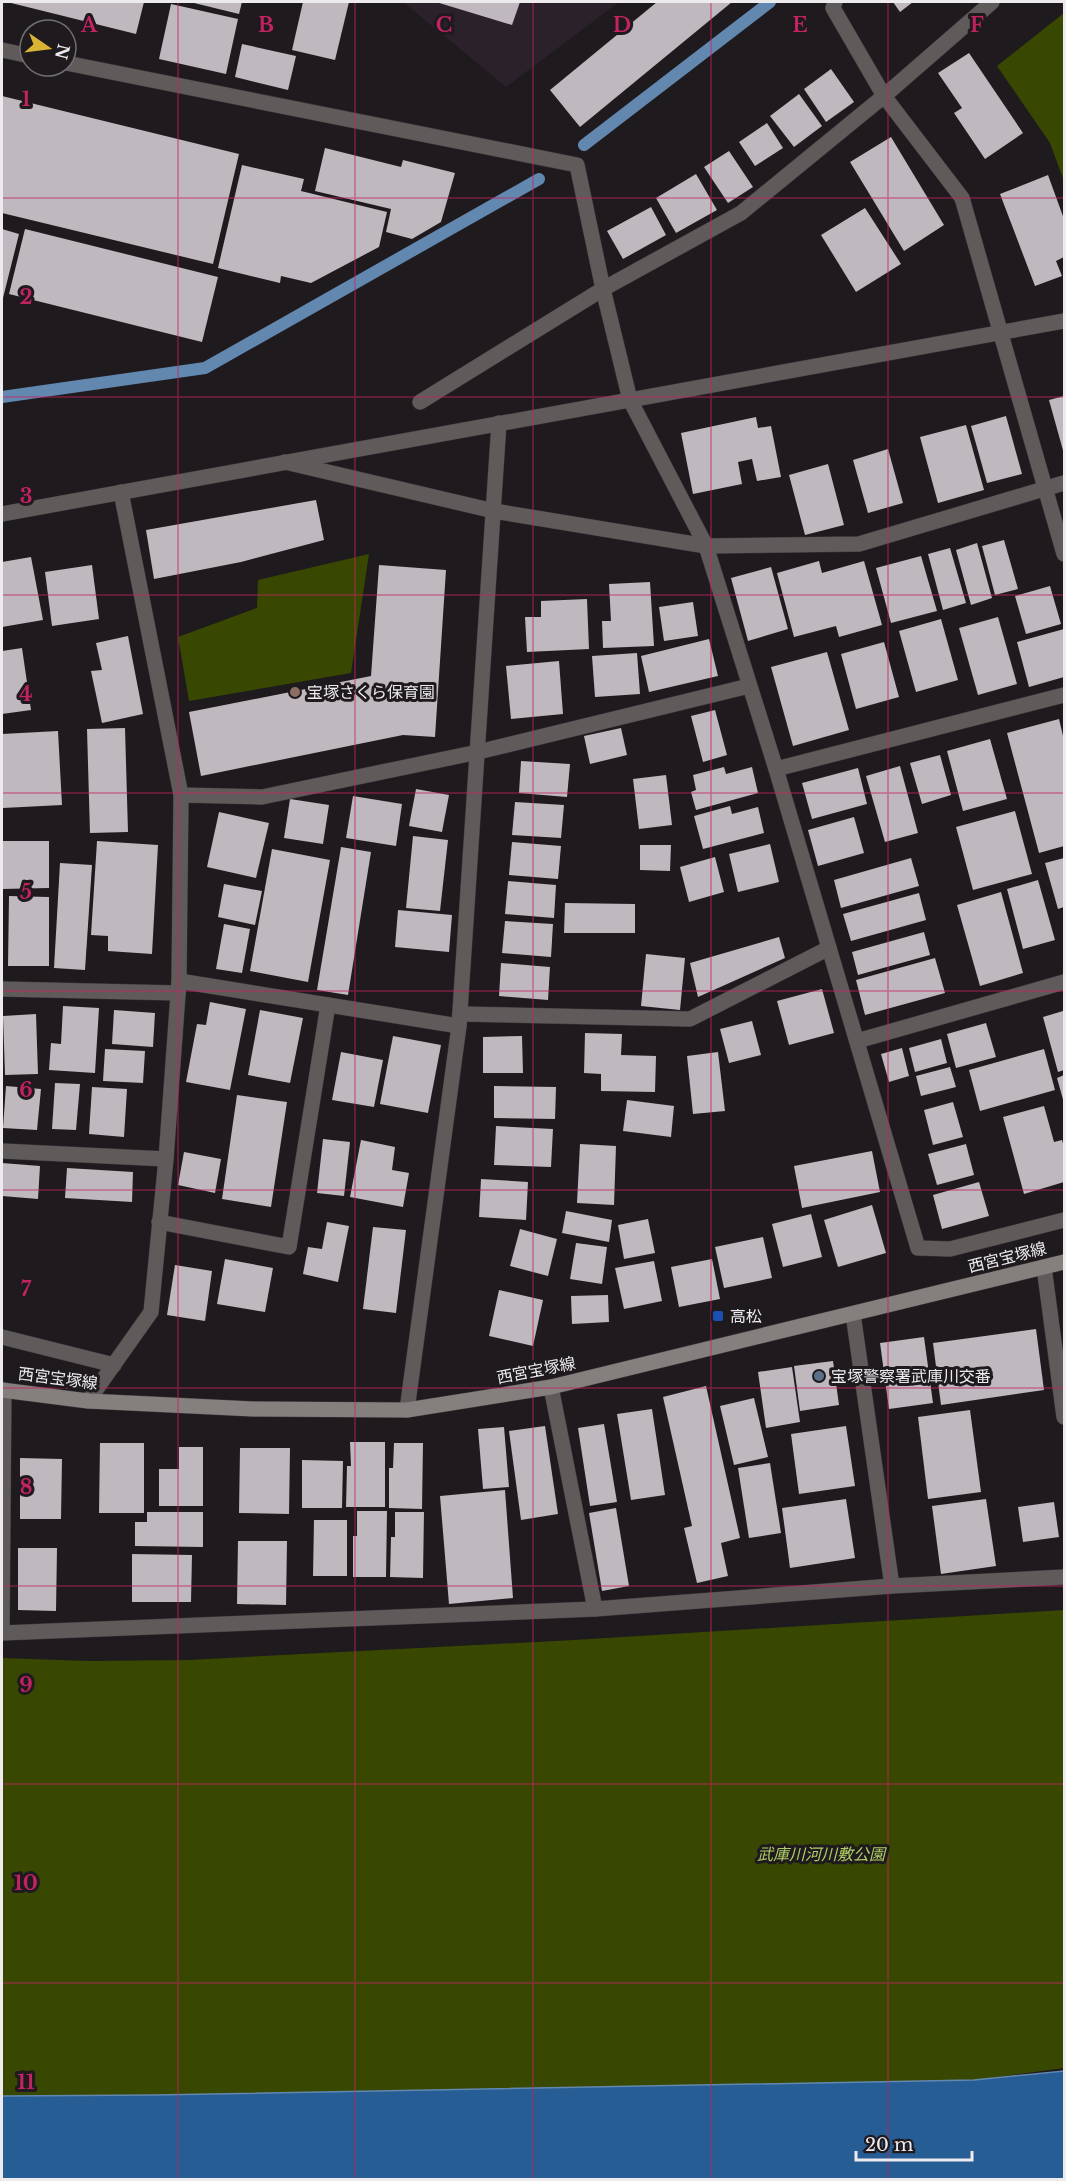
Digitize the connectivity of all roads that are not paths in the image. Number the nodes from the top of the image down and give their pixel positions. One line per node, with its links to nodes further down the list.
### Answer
1 (835, 2): 6 (street)
2 (992, 2): 6 (street)
3 (2, 50): 4 (street)
4 (18, 53)
5 (78, 65): 7 (street)
6 (884, 96): 7 (street); 9 (street)
7 (603, 289): 10 (street); 11 (street)
8 (1065, 321): 9 (street)
9 (1000, 332): 10 (street); 15 (street)
10 (630, 400): 12 (street); 19 (street)
11 (420, 402)
12 (499, 423): 13 (street); 17 (street)
13 (285, 462): 16 (street); 17 (street)
14 (1065, 483): 15 (street)
15 (1046, 489): 19 (street); 20 (street)
16 (121, 492): 18 (street); 25 (street)
17 (494, 511): 19 (street); 23 (street)
18 (2, 514)
19 (706, 546): 21 (street)
20 (1065, 554)
21 (750, 686): 23 (street); 24 (street)
22 (1065, 695): 24 (street)
23 (478, 752): 25 (street); 31 (street)
24 (776, 769): 26 (street)
25 (181, 795): 28 (street)
26 (829, 948): 31 (street); 32 (street)
27 (1065, 982): 32 (street)
28 (179, 987): 29 (street); 30 (street); 34 (street)
29 (2, 989)
30 (328, 1005): 31 (street); 36 (street)
31 (460, 1020): 45 (street)
32 (857, 1041): 35 (street)
33 (2, 1150): 34 (street)
34 (166, 1159): 36 (street)
35 (1065, 1220)
36 (159, 1222): 41 (street)
37 (1065, 1262): 38 (main road, 西宮宝塚線)
38 (1044, 1267): 39 (main road, 西宮宝塚線); 46 (street)
39 (853, 1314): 42 (main road, 西宮宝塚線); 48 (street)
40 (2, 1336): 41 (street)
41 (114, 1365): 44 (street)
42 (551, 1387): 45 (main road, 西宮宝塚線); 49 (street)
43 (3, 1390): 44 (main road, 西宮宝塚線); 50 (street)
44 (88, 1401): 45 (main road, 西宮宝塚線)
45 (407, 1410)
46 (1065, 1418)
47 (1065, 1577): 48 (street)
48 (892, 1587): 49 (street)
49 (595, 1609): 50 (street)
50 (2, 1631)

